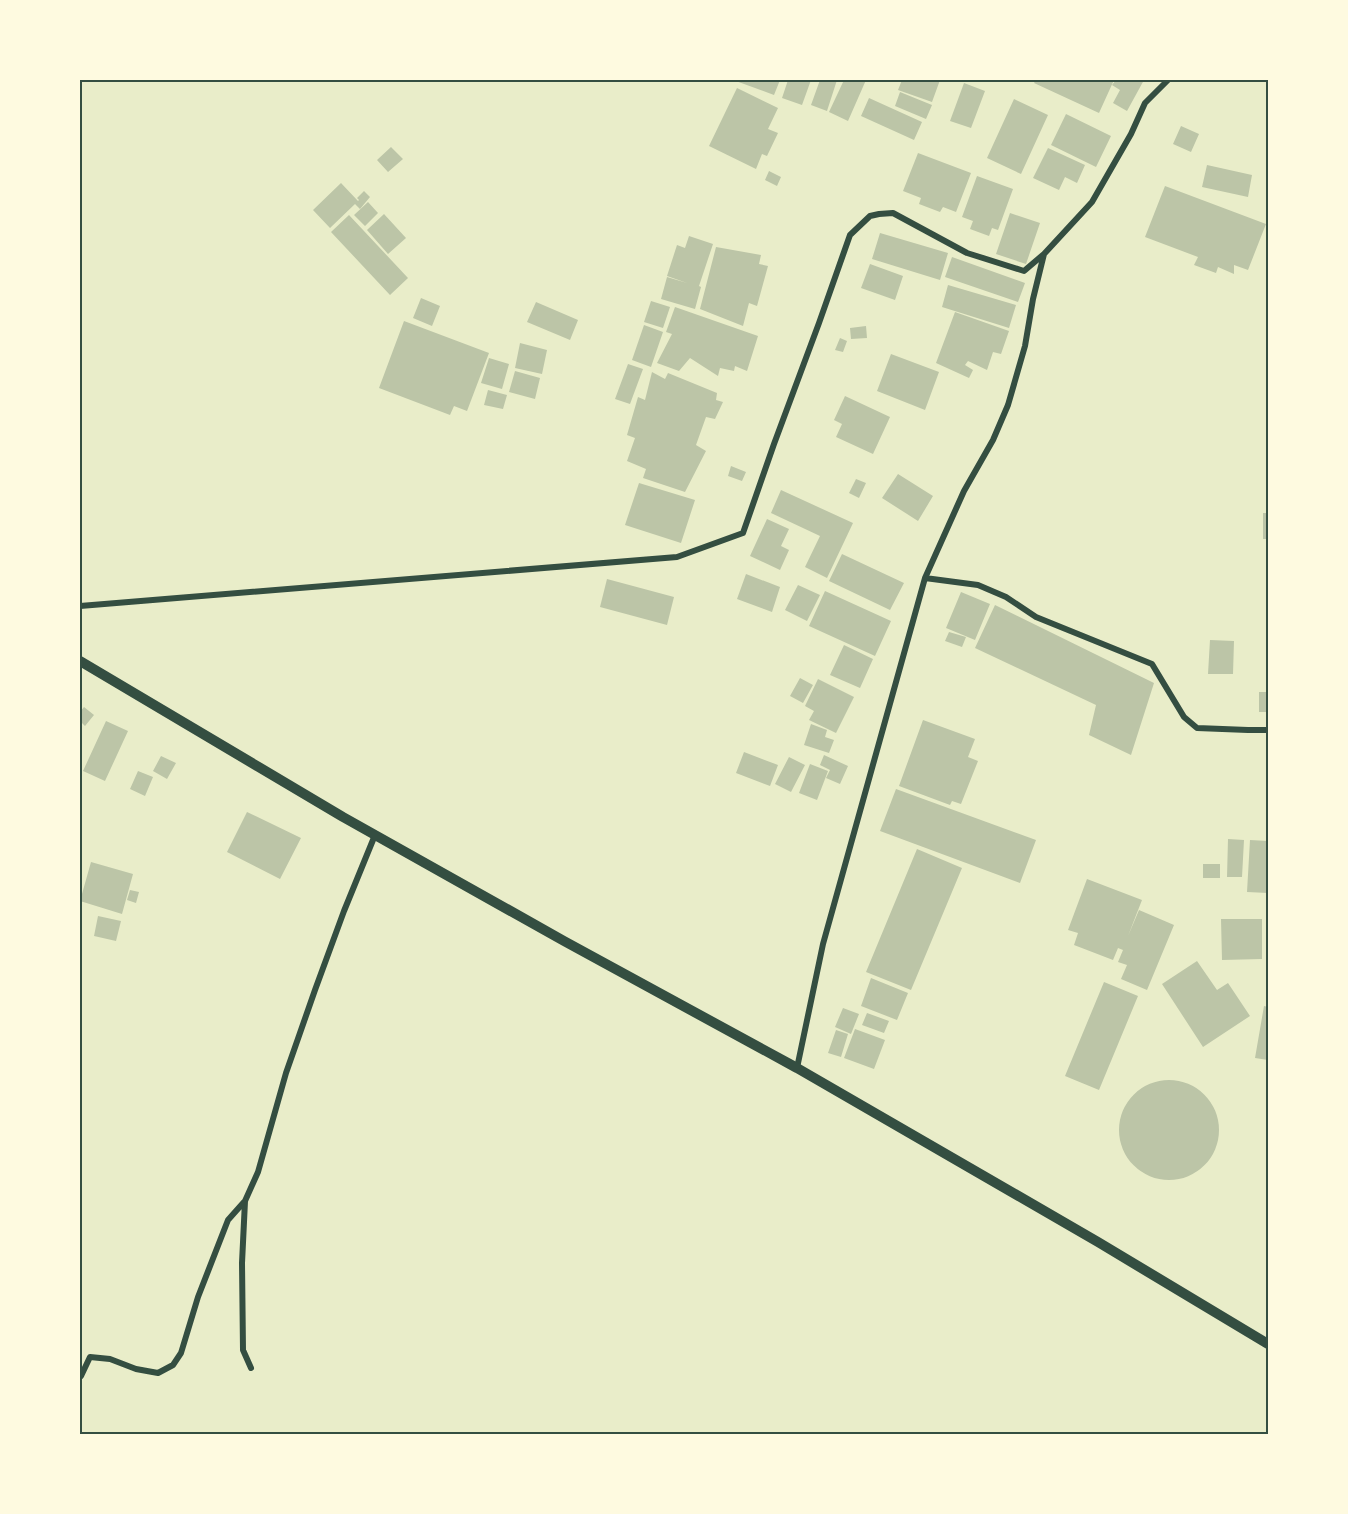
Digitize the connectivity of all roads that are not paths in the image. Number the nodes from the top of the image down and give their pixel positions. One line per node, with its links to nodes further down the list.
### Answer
1 (1168, 80): 2 (street)
2 (1044, 254): 3 (street); 4 (street)
3 (925, 578): 6 (street); 8 (street)
4 (80, 606)
5 (80, 661): 7 (street)
6 (1269, 730)
7 (375, 835): 8 (street); 9 (street)
8 (797, 1068): 10 (street)
9 (245, 1201): 11 (street); 12 (street)
10 (1269, 1344)
11 (251, 1368)
12 (81, 1376)

